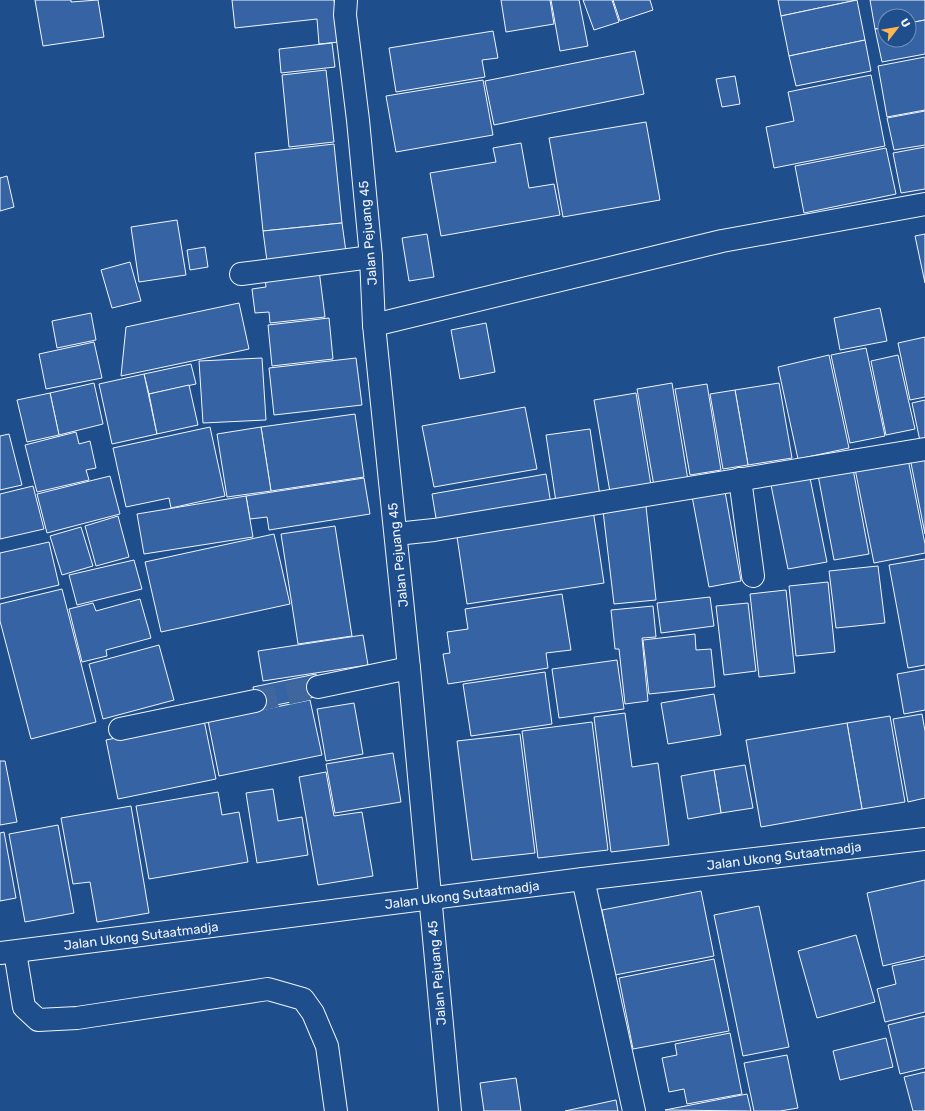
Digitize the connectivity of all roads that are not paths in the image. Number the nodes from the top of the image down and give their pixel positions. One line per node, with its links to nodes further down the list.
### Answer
1 (347, 4): 3 (street, Jalan Pejuang 45)
2 (925, 204): 5 (street)
3 (371, 256): 4 (street); 5 (street, Jalan Pejuang 45)
4 (241, 274)
5 (374, 325): 8 (street, Jalan Pejuang 45)
6 (925, 449): 7 (street)
7 (740, 479): 8 (street); 9 (street)
8 (396, 534): 10 (street, Jalan Pejuang 45)
9 (753, 576)
10 (409, 668): 11 (street); 16 (street, Jalan Pejuang 45)
11 (318, 687)
12 (255, 701): 13 (street)
13 (120, 730)
14 (925, 839): 15 (street, Jalan Ukong Sutaatmadja)
15 (583, 879): 16 (street, Jalan Ukong Sutaatmadja); 20 (street)
16 (430, 900): 17 (street, Jalan Ukong Sutaatmadja); 19 (street, Jalan Pejuang 45)
17 (7, 953): 18 (street)
18 (336, 1111)
19 (450, 1111)
20 (634, 1111)

